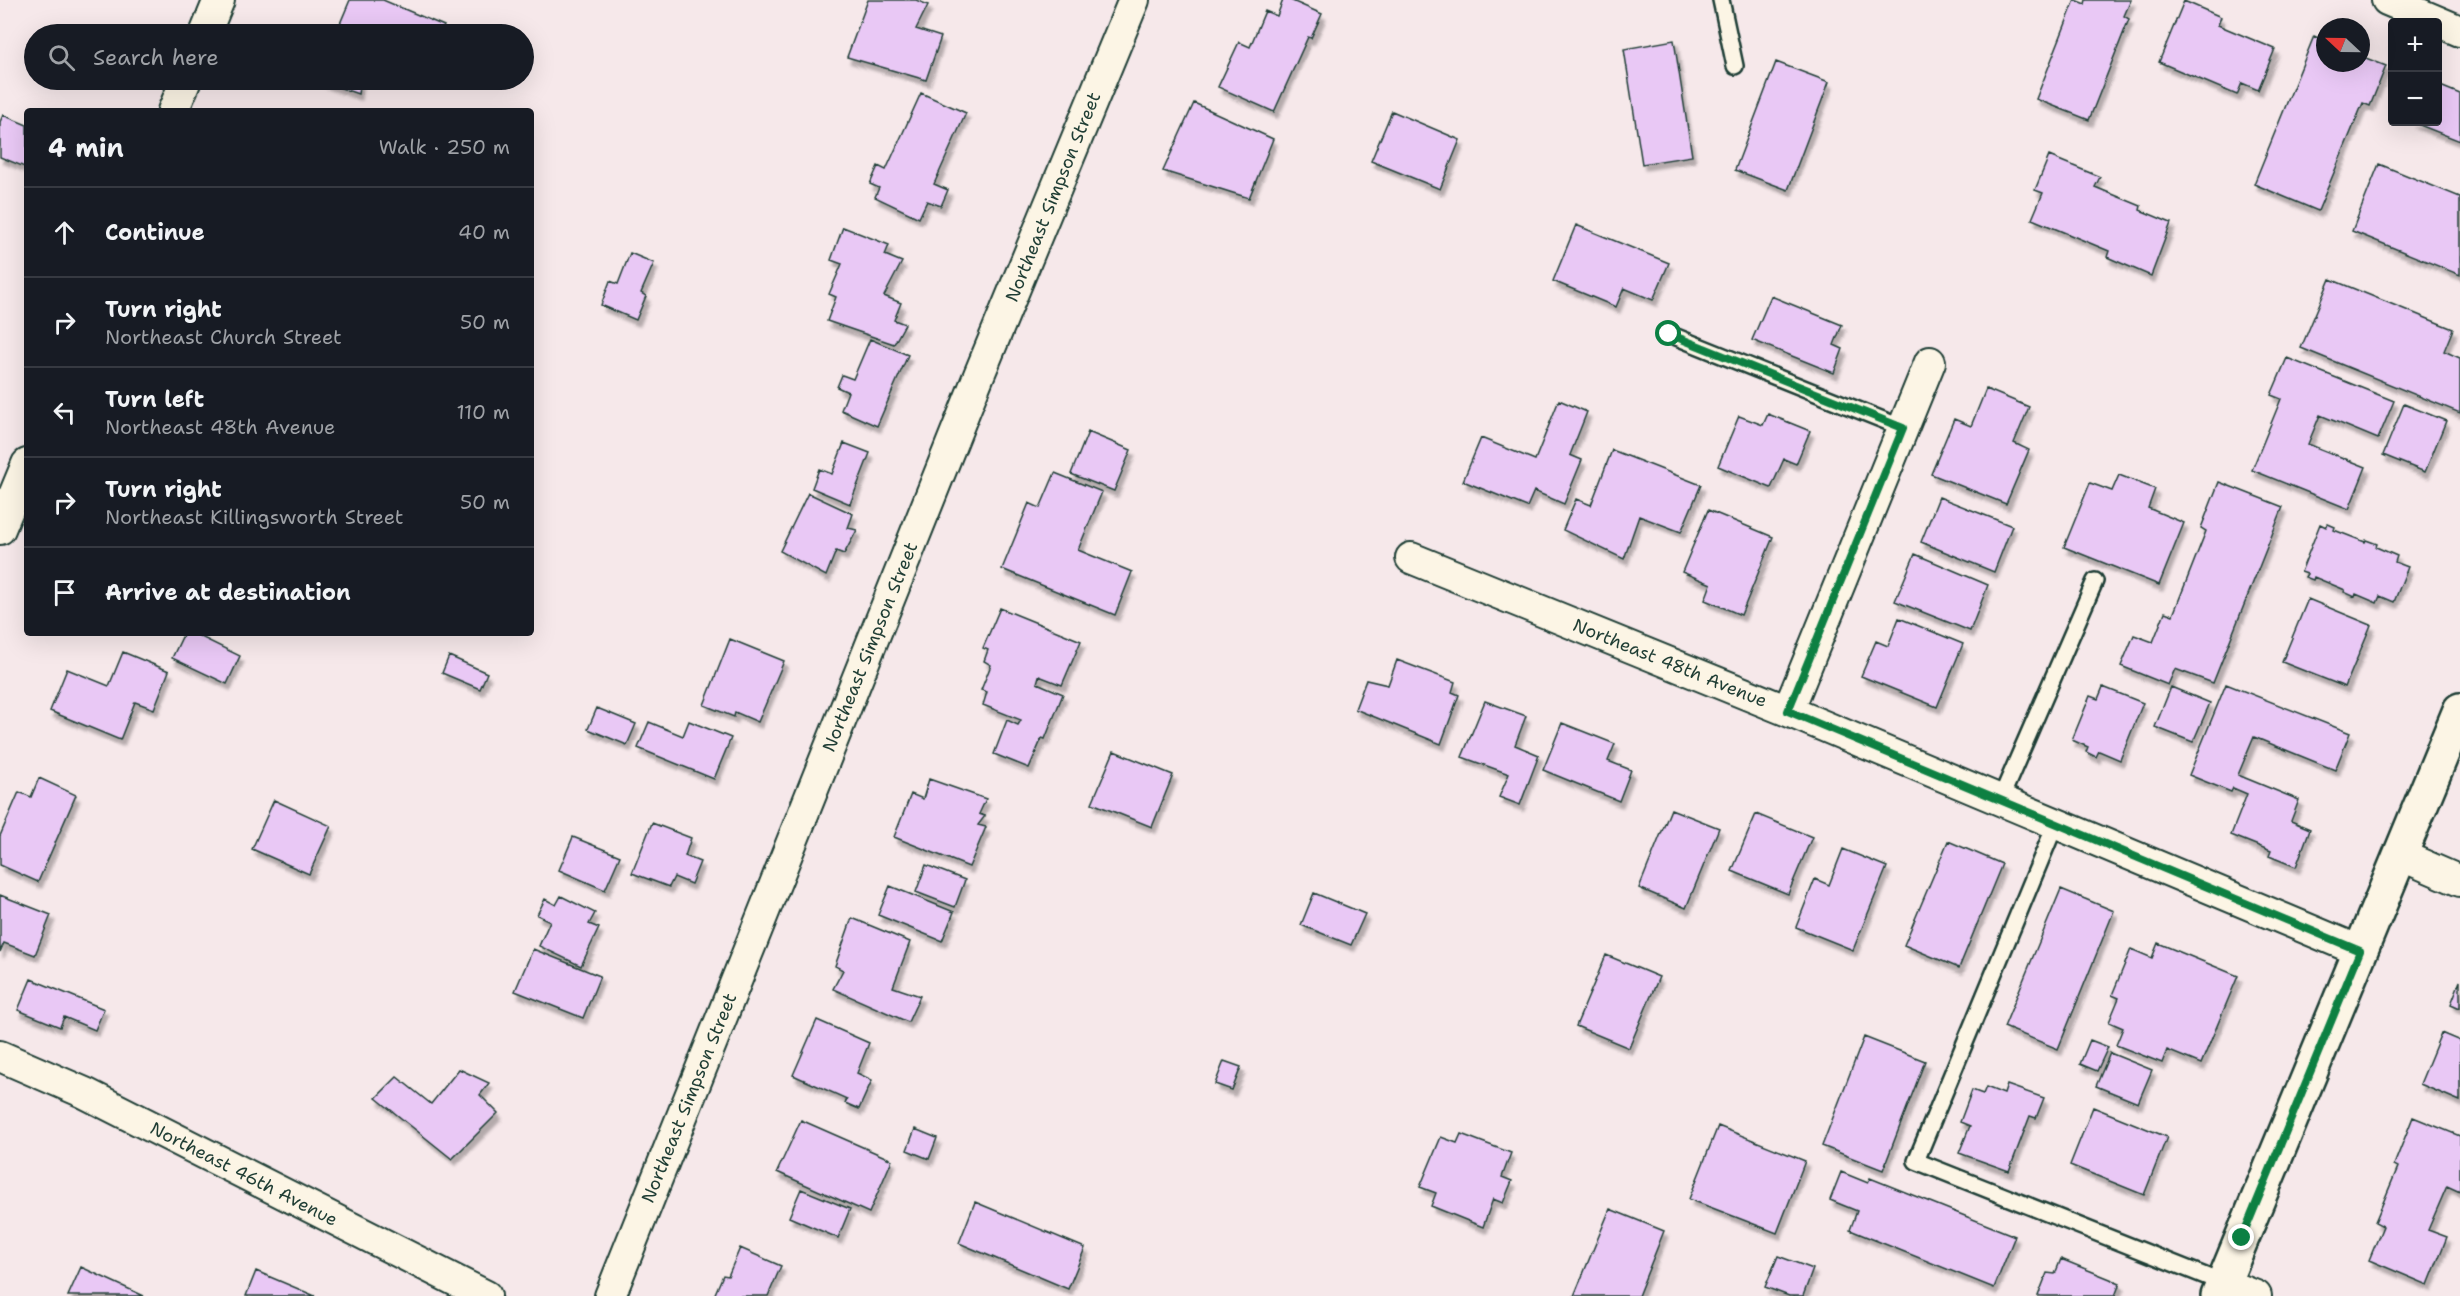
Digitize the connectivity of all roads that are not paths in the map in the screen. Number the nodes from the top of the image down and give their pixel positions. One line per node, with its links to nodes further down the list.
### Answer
1 (219, 0): 5 (street)
2 (1134, 0): 27 (street, Northeast Simpson Street)
3 (1721, 0): 7 (lane)
4 (2388, 0): 6 (street)
5 (209, 24)
6 (2460, 31)
7 (1735, 66)
8 (182, 90): 9 (street)
9 (174, 108)
10 (1669, 334): 12 (lane)
11 (1930, 362): 12 (street)
12 (1903, 428): 18 (street)
13 (24, 471): 14 (street)
14 (0, 529)
15 (1411, 558): 18 (street, Northeast 48th Avenue)
16 (2095, 581): 19 (lane)
17 (2460, 710): 21 (main road)
18 (1788, 711): 19 (street, Northeast 48th Avenue)
19 (2000, 800): 20 (street, Northeast 48th Avenue)
20 (2056, 824): 23 (street, Northeast 48th Avenue); 25 (lane)
21 (2400, 855): 22 (street); 23 (main road)
22 (2460, 881)
23 (2360, 951): 25 (main road)
24 (0, 1056): 26 (street, Northeast 46th Avenue)
25 (2220, 1289): 28 (street)
26 (486, 1296)
27 (610, 1296)
28 (2256, 1296)

